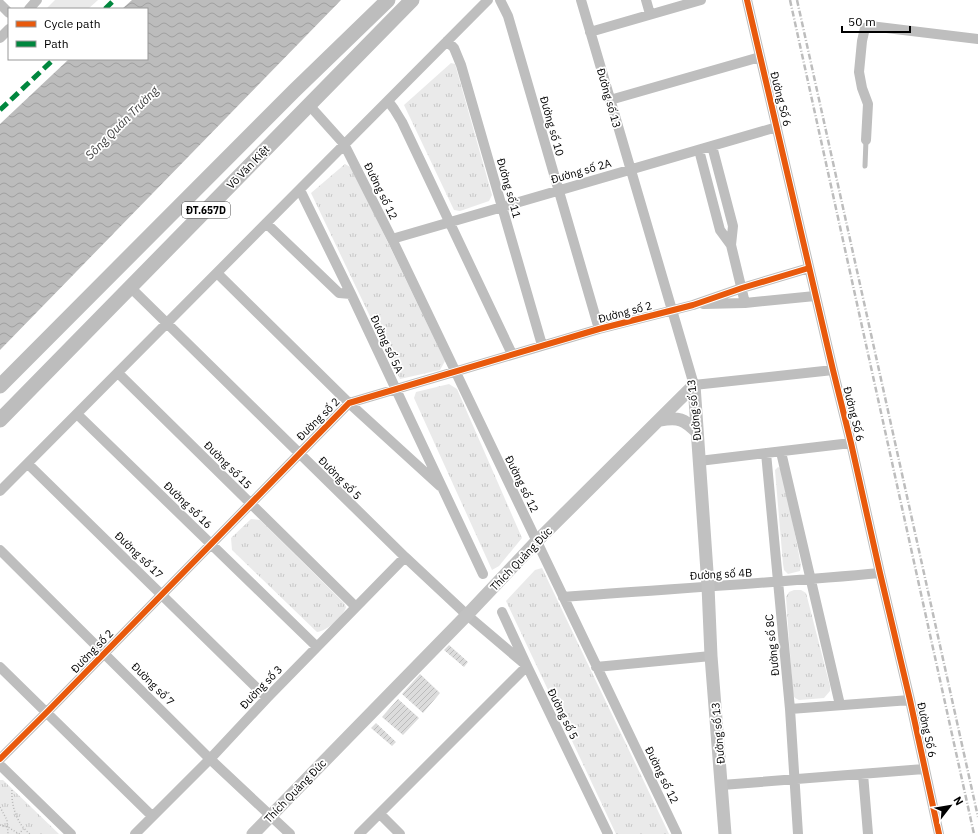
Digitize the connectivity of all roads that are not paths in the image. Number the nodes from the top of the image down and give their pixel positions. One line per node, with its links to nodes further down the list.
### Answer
1 (38, 0): 11 (street)
2 (388, 0): 20 (main road, Võ Văn Kiệt / ĐT.657D)
3 (412, 0): 23 (main road, Võ Văn Kiệt / ĐT.657D)
4 (488, 0): 18 (street)
5 (500, 0): 32 (street, Đường số 10)
6 (581, 0): 15 (street, Đường số 13)
7 (646, 0): 13 (street)
8 (701, 0): 13 (street)
9 (748, 0): 19 (street, Đường Số 6)
10 (0, 4): 12 (street)
11 (30, 8)
12 (8, 12)
13 (650, 14): 15 (street)
14 (8, 30): 16 (street)
15 (590, 32): 21 (street, Đường số 13)
16 (0, 38)
17 (978, 39): 25 (street)
18 (447, 41): 22 (street); 33 (street, Đường số 11)
19 (760, 57): 21 (street); 24 (street, Đường Số 6)
20 (294, 91): 23 (main road); 55 (main road, Võ Văn Kiệt / ĐT.657D)
21 (610, 100): 30 (street, Đường số 13)
22 (388, 101): 26 (street); 34 (street)
23 (309, 105): 26 (street, Đường số 12); 40 (main road, Võ Văn Kiệt / ĐT.657D)
24 (777, 127): 27 (street, Đường số 2A); 38 (street, Đường Số 6)
25 (866, 140): 29 (lane)
26 (344, 144): 31 (street); 36 (street, Đường số 12)
27 (712, 146): 28 (street, Đường số 2A); 37 (street)
28 (699, 150): 30 (street, Đường số 2A); 37 (street)
29 (865, 166)
30 (630, 169): 32 (street, Đường số 2A); 46 (street, Đường số 13)
31 (300, 190): 35 (street); 42 (street, Đường số 5A)
32 (558, 190): 33 (street, Đường số 2A); 48 (street, Đường số 10)
33 (502, 207): 34 (street, Đường số 2A); 49 (street, Đường số 11)
34 (450, 222): 36 (street, Đường số 2A); 50 (street)
35 (267, 224): 39 (street); 42 (street)
36 (392, 239): 52 (street, Đường số 12)
37 (731, 245): 41 (street)
38 (809, 268): 41 (street, Đường số 2); 43 (street, Đường Số 6)
39 (217, 273): 47 (street); 57 (street)
40 (130, 287): 47 (street, Đường số 5); 59 (main road, Võ Văn Kiệt / ĐT.657D)
41 (742, 288): 44 (street); 45 (street, Đường số 2)
42 (351, 294): 56 (street, Đường số 5A)
43 (816, 296): 44 (street, Đường số 2); 51 (street, Đường Số 6)
44 (745, 303): 45 (street, Đường số 2)
45 (693, 305): 46 (street, Đường số 2)
46 (672, 310): 48 (street, Đường số 2); 54 (street, Đường số 13)
47 (167, 323): 53 (street); 63 (street, Đường số 5)
48 (599, 329): 49 (street, Đường số 2)
49 (542, 345): 50 (street, Đường số 2)
50 (512, 354): 52 (street, Đường số 2)
51 (832, 370): 54 (street); 62 (street, Đường Số 6)
52 (454, 371): 56 (street, Đường số 2); 71 (street, Đường số 12)
53 (118, 373): 58 (street); 70 (street, Đường số 15)
54 (694, 385): 60 (street, Thích Quảng Đức); 61 (street, Đường số 13)
55 (0, 386)
56 (395, 388): 57 (street, Đường số 2); 68 (street, Đường số 5A)
57 (349, 403): 63 (street, Đường số 2); 68 (street)
58 (77, 414): 67 (street); 72 (street, Đường số 16)
59 (0, 420)
60 (660, 420): 61 (street); 71 (street, Thích Quảng Đức)
61 (697, 432): 66 (street, Đường số 13)
62 (851, 444): 64 (street); 75 (street, Đường Số 6)
63 (300, 452): 70 (street, Đường số 2); 74 (street, Đường số 5)
64 (781, 452): 65 (street); 77 (street)
65 (766, 453): 66 (street); 78 (street, Đường số 8C)
66 (699, 461): 79 (street, Đường số 13)
67 (28, 464): 69 (street); 80 (street, Đường số 17)
68 (444, 489): 76 (street, Đường số 5A)
69 (0, 492)
70 (250, 503): 72 (street, Đường số 2); 82 (street, Đường số 15)
71 (536, 542): 81 (street, Đường số 12); 84 (street, Thích Quảng Đức)
72 (211, 544): 80 (street, Đường số 2); 85 (street, Đường số 16)
73 (0, 550): 86 (street, Đường số 7)
74 (405, 557): 82 (street, Đường số 3); 84 (street, Đường số 5)
75 (880, 573): 77 (street, Đường số 4B); 92 (street, Đường Số 6)
76 (483, 574)
77 (811, 580): 78 (street, Đường số 4B); 93 (street)
78 (777, 583): 79 (street, Đường số 4B); 94 (street, Đường số 8C)
79 (708, 586): 81 (street, Đường số 4B); 87 (street, Đường số 13)
80 (162, 594): 86 (street, Đường số 2); 91 (street, Đường số 17)
81 (563, 598): 89 (street, Đường số 12)
82 (356, 607): 85 (street, Đường số 3)
83 (502, 612): 88 (street)
84 (467, 616): 88 (street, Đường số 5); 104 (street, Thích Quảng Đức)
85 (317, 647): 91 (street, Đường số 3)
86 (104, 652): 95 (street, Đường số 2); 97 (street, Đường số 7)
87 (711, 656): 89 (street); 102 (street, Đường số 13)
88 (527, 666): 103 (street); 112 (street, Đường số 5)
89 (596, 666): 113 (street, Đường số 12)
90 (0, 667): 95 (street)
91 (267, 698): 97 (street, Đường số 3)
92 (910, 700): 93 (street); 99 (street, Đường Số 6)
93 (840, 705): 94 (street)
94 (790, 709): 101 (street, Đường số 8C)
95 (47, 712): 96 (street, Đường số 2); 105 (street)
96 (0, 759)
97 (210, 759): 104 (street, Đường số 7); 105 (street, Đường số 3)
98 (0, 765): 106 (street)
99 (924, 768): 100 (street); 117 (street, Đường Số 6)
100 (863, 774): 101 (street); 116 (street)
101 (793, 780): 102 (street); 115 (street, Đường số 8C)
102 (722, 785): 114 (street, Đường số 13)
103 (380, 814): 110 (street); 111 (street)
104 (271, 815): 108 (street, Thích Quảng Đức); 109 (street, Đường số 7)
105 (152, 816): 107 (street, Đường số 3)
106 (71, 834)
107 (134, 834)
108 (253, 834)
109 (290, 834)
110 (359, 834)
111 (400, 834)
112 (608, 834)
113 (677, 834)
114 (725, 834)
115 (798, 834)
116 (868, 834)
117 (939, 834)

